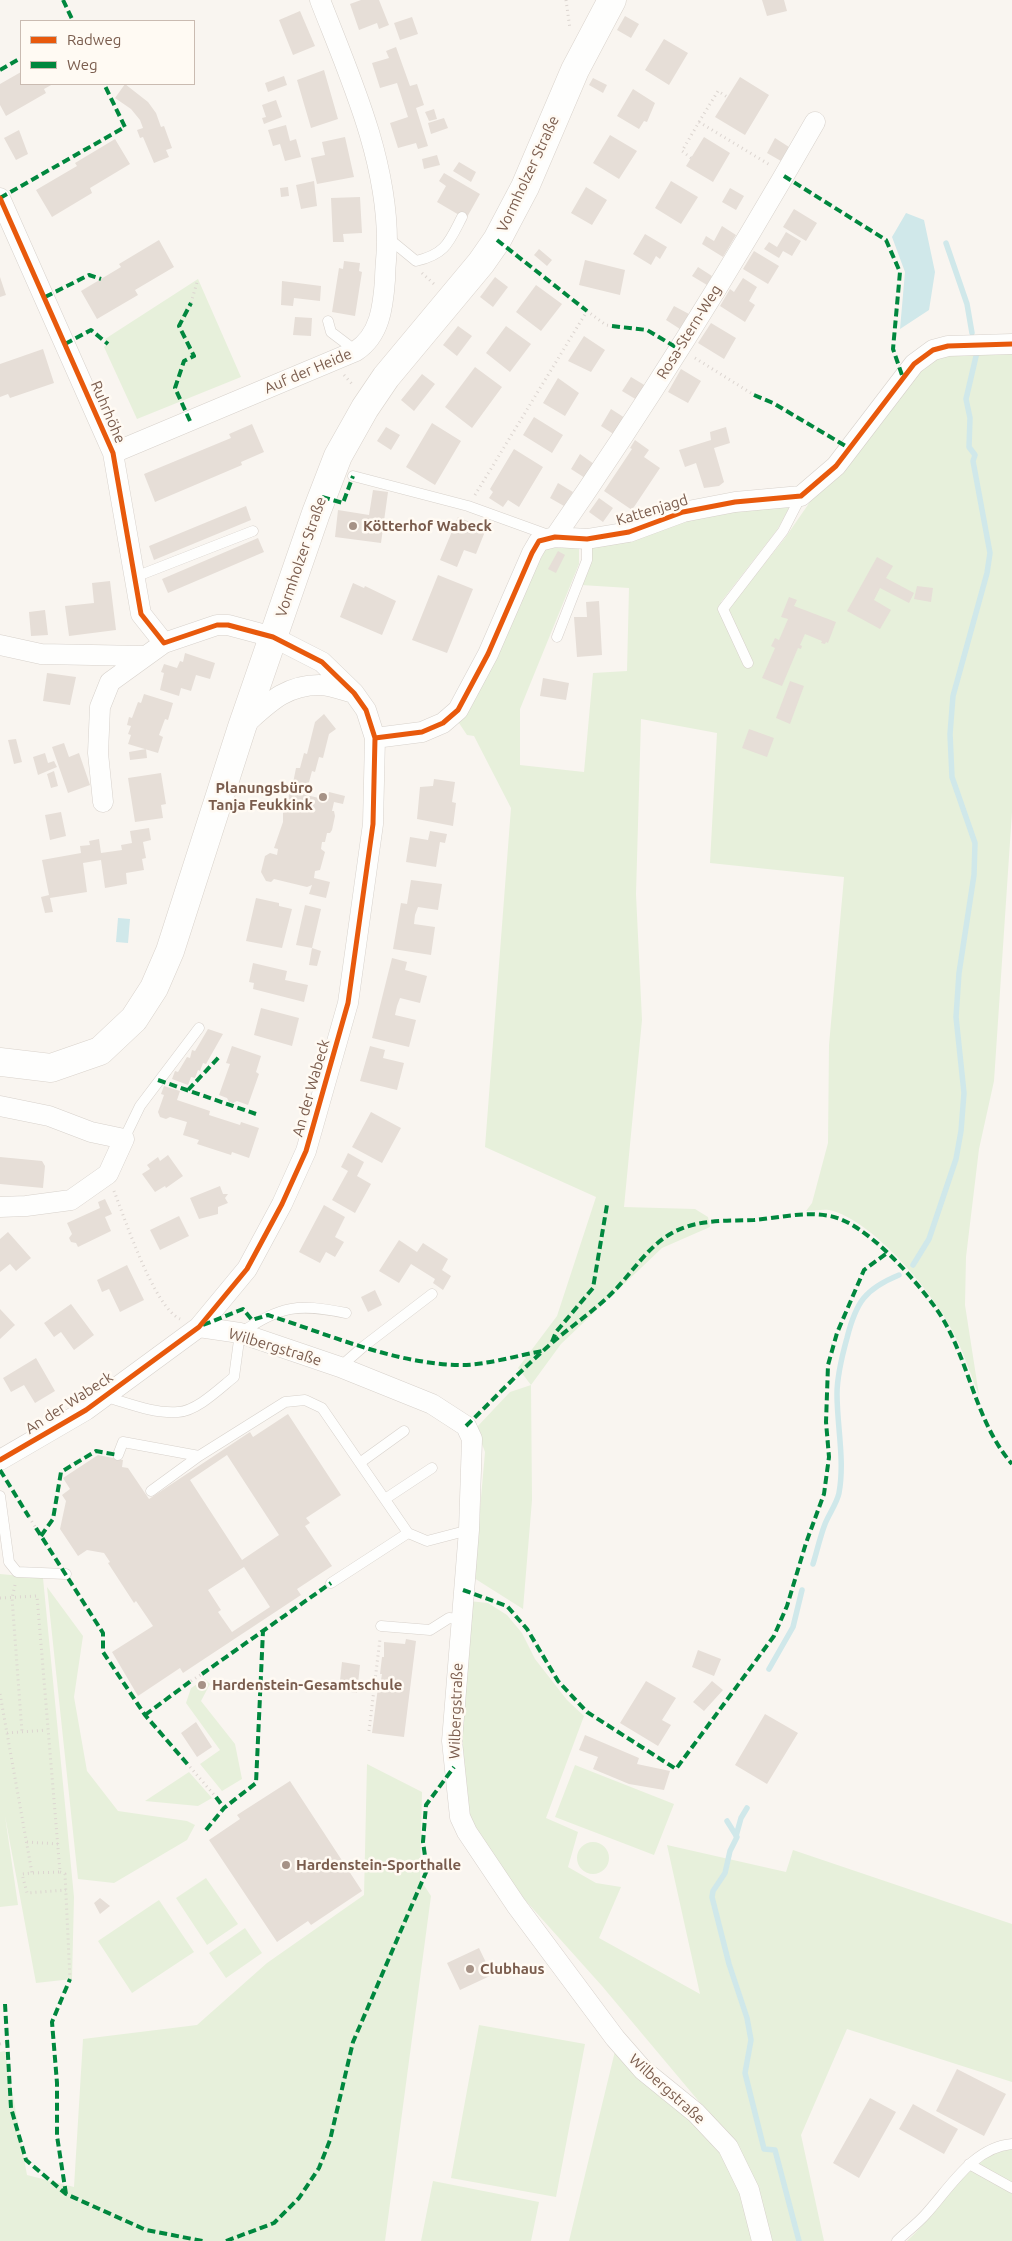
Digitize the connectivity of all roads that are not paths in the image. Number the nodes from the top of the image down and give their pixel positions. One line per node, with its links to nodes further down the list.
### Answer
1 (320, 0): 6 (street, Auf der Heide)
2 (612, 0): 17 (main road, Vormholzer Straße)
3 (815, 122): 14 (street, Rosa-Stern-Weg)
4 (0, 198): 10 (street, Ruhrhöhe)
5 (462, 217): 6 (lane)
6 (387, 236): 9 (street, Auf der Heide)
7 (328, 320): 9 (lane)
8 (1012, 344): 12 (street)
9 (356, 351): 10 (street, Auf der Heide)
10 (113, 453): 16 (street, Ruhrhöhe)
11 (353, 476): 14 (lane)
12 (801, 496): 15 (street, Kattenjagd); 22 (lane)
13 (253, 531): 16 (lane)
14 (555, 537): 15 (street, Kattenjagd); 25 (street)
15 (587, 539): 18 (lane)
16 (135, 577): 19 (street, Ruhrhöhe)
17 (273, 637): 19 (street, An der Wabeck); 23 (street, An der Wabeck); 24 (main road, Vormholzer Straße)
18 (557, 637)
19 (164, 643): 21 (street, An der Wabeck)
20 (0, 646): 21 (street)
21 (144, 656): 26 (street, An der Wabeck)
22 (748, 663)
23 (354, 693): 24 (street); 25 (street, An der Wabeck)
24 (242, 727): 28 (main road, Vormholzer Straße)
25 (375, 738): 34 (street, An der Wabeck)
26 (102, 802)
27 (199, 1028): 30 (lane)
28 (0, 1062)
29 (0, 1106): 30 (street)
30 (124, 1139): 31 (street)
31 (0, 1207)
32 (432, 1294): 36 (lane)
33 (346, 1313): 35 (lane)
34 (199, 1327): 35 (street, Wilbergstraße); 37 (street, An der Wabeck)
35 (240, 1333): 36 (street, Wilbergstraße); 37 (lane)
36 (340, 1367): 47 (street, Wilbergstraße)
37 (106, 1397): 41 (street, An der Wabeck)
38 (404, 1431): 42 (lane)
39 (118, 1454): 40 (lane)
40 (198, 1456): 42 (lane); 44 (lane)
41 (0, 1460)
42 (360, 1462): 46 (lane)
43 (432, 1468): 46 (lane)
44 (151, 1491)
45 (0, 1496): 49 (lane)
46 (385, 1499): 48 (lane)
47 (469, 1530): 48 (lane); 51 (street, Wilbergstraße)
48 (408, 1533): 50 (lane)
49 (66, 1574)
50 (331, 1583)
51 (461, 1619): 52 (lane); 56 (street, Wilbergstraße)
52 (381, 1626)
53 (1012, 2144): 54 (lane)
54 (969, 2164): 55 (lane); 57 (lane)
55 (1012, 2188)
56 (762, 2241)
57 (897, 2241)

